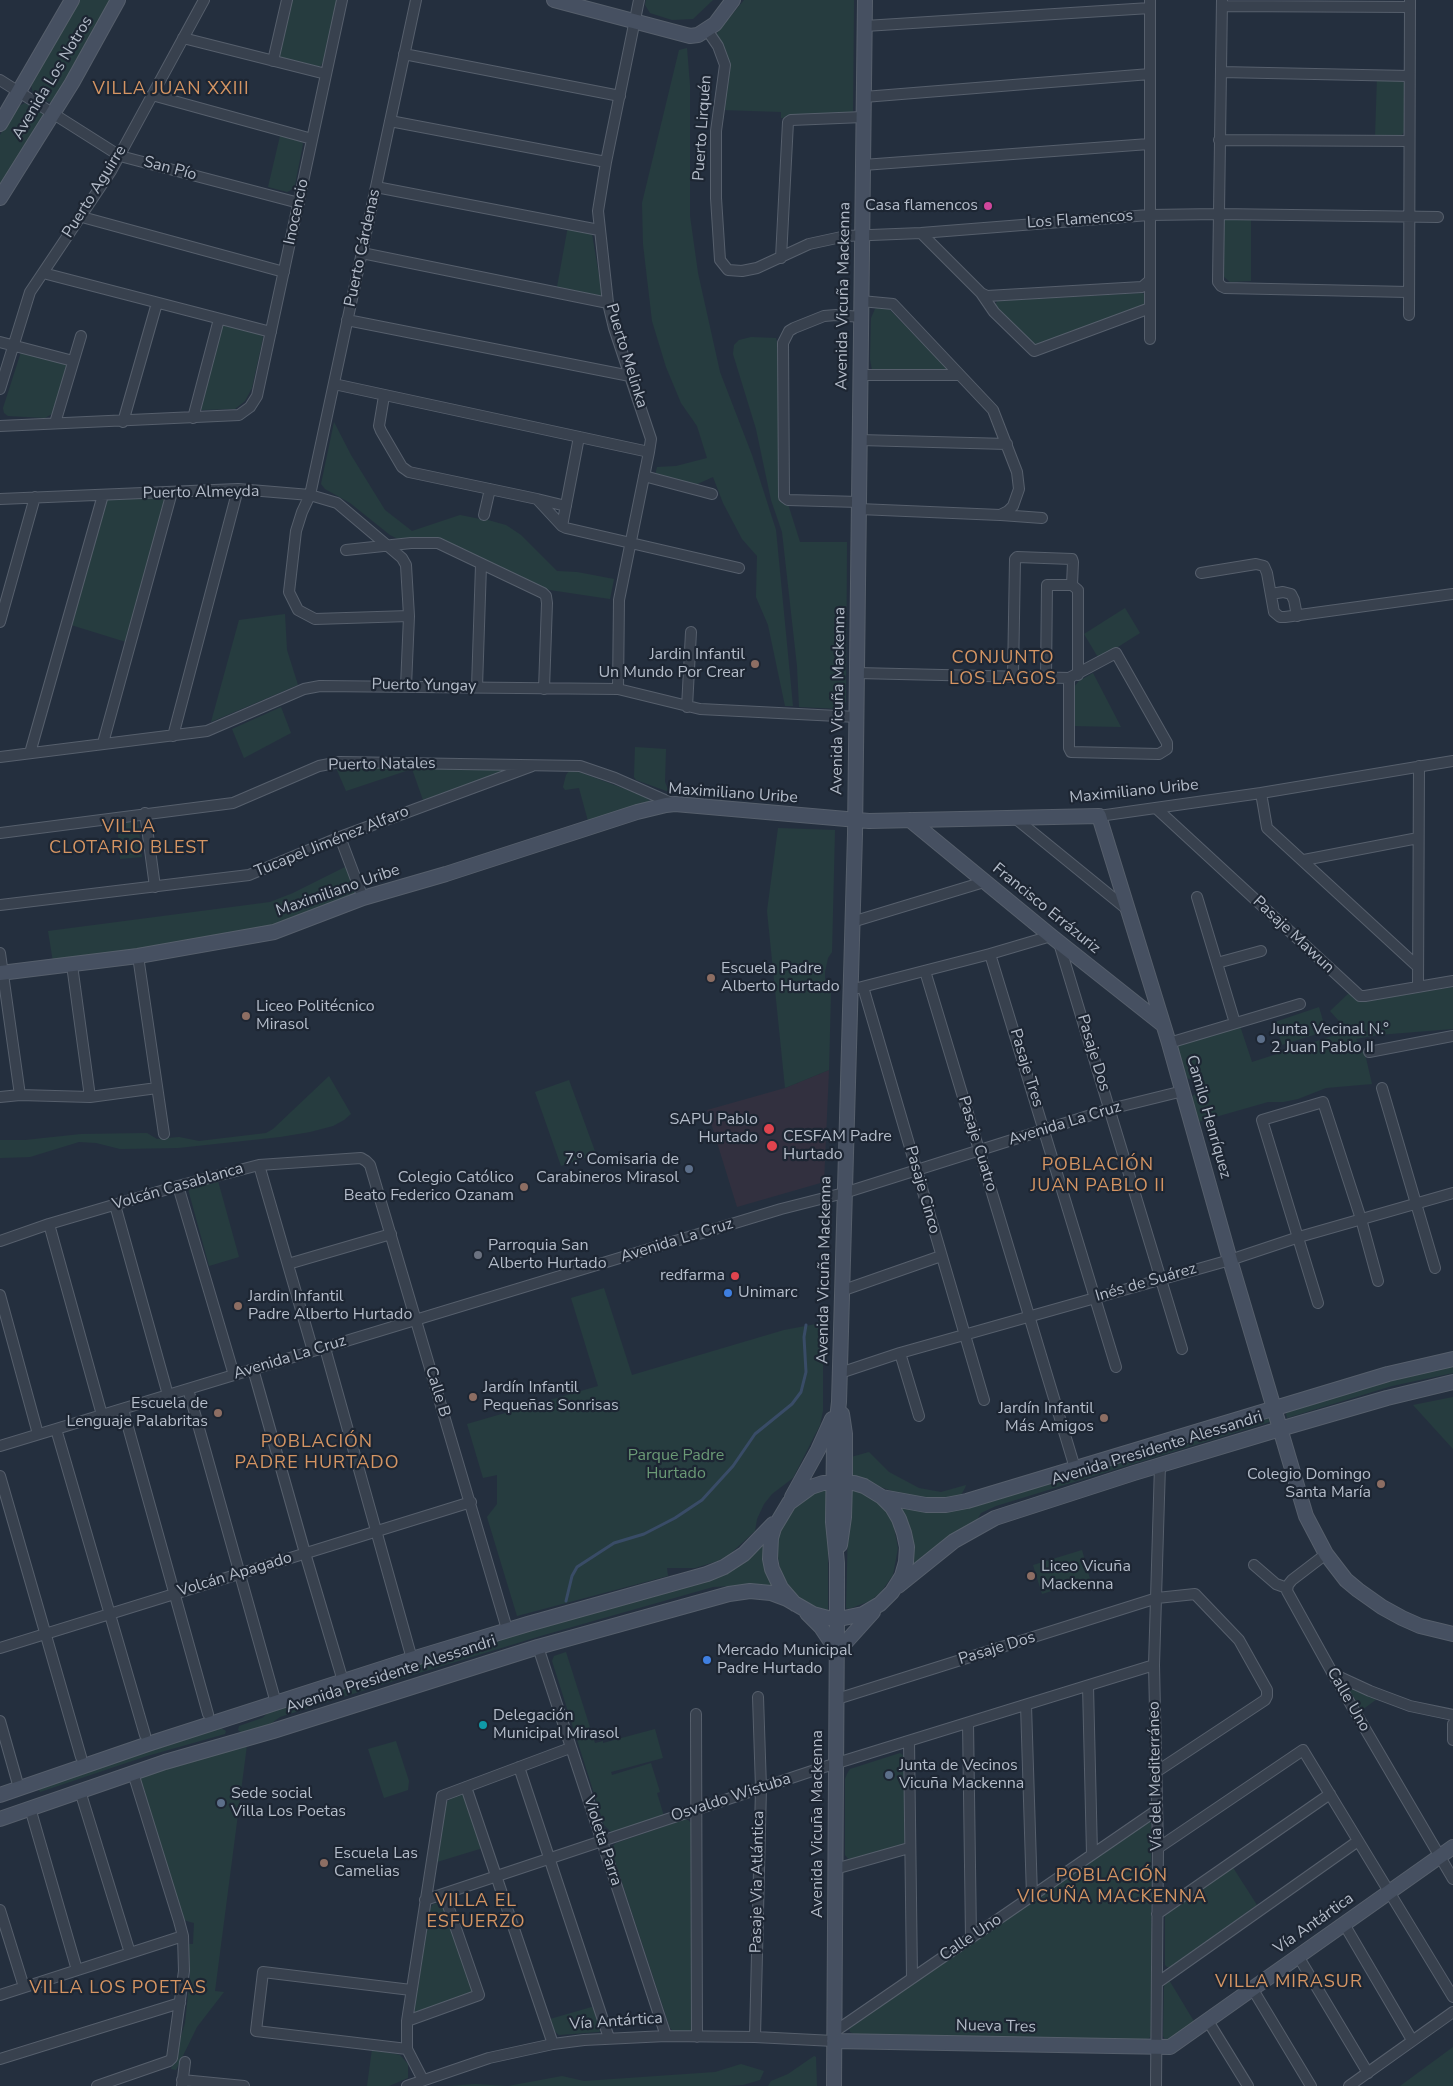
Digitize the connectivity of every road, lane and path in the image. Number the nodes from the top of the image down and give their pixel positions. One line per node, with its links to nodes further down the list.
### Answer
1 (72, 0): 25 (street, Avenida Los Notros)
2 (118, 0): 29 (street, Avenida Los Notros)
3 (204, 0): 17 (street, Puerto Aguirre)
4 (287, 0): 19 (street)
5 (342, 0): 21 (street, Inocencio)
6 (416, 0): 18 (street, Puerto Cárdenas)
7 (554, 0): 14 (street)
8 (639, 0): 14 (street, Puerto Melinka)
9 (733, 0): 16 (street)
10 (865, 0): 15 (street, Avenida Vicuña Mackenna)
11 (1222, 3): 12 (street); 20 (street)
12 (1410, 3): 23 (street)
13 (1150, 4): 15 (street); 22 (street)
14 (634, 22): 16 (street); 27 (street, Puerto Melinka)
15 (864, 26): 28 (street, Avenida Vicuña Mackenna)
16 (708, 30): 53 (street, Puerto Lirquén)
17 (183, 38): 19 (street); 26 (street, Puerto Aguirre)
18 (404, 54): 27 (street); 31 (street, Puerto Cárdenas)
19 (273, 61): 21 (street)
20 (1221, 72): 23 (street); 34 (street)
21 (326, 74): 33 (street, Inocencio)
22 (1150, 74): 28 (street); 36 (street)
23 (1409, 76): 35 (street)
24 (0, 80): 25 (street, San Pío)
25 (19, 92): 29 (street, San Pío); 32 (street, Avenida Los Notros)
26 (152, 95): 33 (street); 37 (street, Puerto Aguirre)
27 (620, 96): 38 (street, Puerto Melinka)
28 (864, 97): 30 (street, Avenida Vicuña Mackenna)
29 (53, 113): 37 (street, San Pío); 41 (street, Avenida Los Notros)
30 (863, 116): 39 (street, Avenida Vicuña Mackenna); 52 (street)
31 (390, 121): 38 (street); 40 (street, Puerto Cárdenas)
32 (0, 124)
33 (312, 139): 42 (street, Inocencio)
34 (1219, 140): 35 (street); 43 (street)
35 (1409, 141): 45 (street)
36 (1149, 144): 39 (street); 44 (street)
37 (120, 156): 42 (street, San Pío); 47 (street, Puerto Aguirre)
38 (606, 162): 48 (street, Puerto Melinka)
39 (863, 165): 50 (street, Avenida Vicuña Mackenna)
40 (376, 186): 48 (street); 51 (street, Puerto Cárdenas)
41 (0, 198)
42 (299, 203): 54 (street, Inocencio)
43 (1218, 214): 44 (street, Los Flamencos); 45 (street, Los Flamencos); 57 (street)
44 (1149, 215): 49 (street, Los Flamencos); 56 (street)
45 (1408, 216): 46 (street, Los Flamencos); 57 (street)
46 (1438, 216)
47 (82, 217): 54 (street); 55 (street, Puerto Aguirre)
48 (599, 230): 61 (street, Puerto Melinka)
49 (921, 232): 50 (street, Los Flamencos); 58 (street)
50 (862, 236): 52 (street, Los Flamencos); 59 (street, Avenida Vicuña Mackenna)
51 (362, 253): 61 (street); 66 (street, Puerto Cárdenas)
52 (781, 258): 53 (street, Los Flamencos)
53 (728, 270)
54 (284, 272): 67 (street, Inocencio)
55 (43, 273): 60 (street); 71 (street, Puerto Aguirre)
56 (1149, 281): 58 (street); 62 (street)
57 (1408, 292): 63 (street)
58 (981, 293): 62 (street)
59 (861, 301): 64 (street, Avenida Vicuña Mackenna); 74 (street)
60 (157, 303): 65 (street); 80 (street)
61 (608, 303): 75 (street, Puerto Melinka)
62 (1150, 308): 69 (street)
63 (1409, 314)
64 (861, 316): 73 (street, Avenida Vicuña Mackenna); 98 (street)
65 (219, 319): 67 (street); 79 (street)
66 (348, 320): 75 (street); 76 (street, Puerto Cárdenas)
67 (272, 332): 79 (street, Inocencio)
68 (81, 336): 72 (street)
69 (1150, 338)
70 (0, 342): 71 (street)
71 (13, 345): 72 (street); 77 (street, Puerto Aguirre)
72 (73, 361): 81 (street)
73 (860, 375): 74 (street); 84 (street, Avenida Vicuña Mackenna)
74 (959, 375): 85 (street)
75 (630, 376): 86 (street, Puerto Melinka)
76 (334, 384): 78 (street); 93 (street, Puerto Cárdenas)
77 (0, 389)
78 (384, 396): 83 (street); 89 (street)
79 (193, 418): 80 (street)
80 (123, 422): 81 (street)
81 (55, 423): 82 (street)
82 (0, 426)
83 (579, 437): 86 (street); 97 (street)
84 (860, 440): 85 (street); 98 (street, Avenida Vicuña Mackenna)
85 (1007, 444): 100 (street)
86 (649, 452): 87 (street, Puerto Melinka)
87 (644, 476): 91 (street); 103 (street, Puerto Melinka)
88 (238, 489): 90 (street, Puerto Almeyda); 93 (street, Puerto Almeyda); 126 (street)
89 (490, 489): 96 (street); 99 (street)
90 (172, 492): 92 (street, Puerto Almeyda); 127 (street)
91 (712, 494)
92 (103, 495): 94 (street, Puerto Almeyda); 128 (street)
93 (310, 495): 104 (street, Puerto Almeyda); 112 (street, Puerto Cárdenas)
94 (35, 498): 95 (street, Puerto Almeyda); 114 (street)
95 (0, 499)
96 (537, 499): 97 (street); 102 (street)
97 (566, 506): 102 (street)
98 (859, 506): 100 (street); 116 (street, Avenida Vicuña Mackenna)
99 (484, 515)
100 (1000, 515): 101 (street)
101 (1042, 518)
102 (562, 526): 103 (street)
103 (630, 543): 107 (street); 123 (street, Puerto Melinka)
104 (387, 545): 105 (street); 106 (street); 112 (street, Puerto Almeyda)
105 (346, 550)
106 (481, 565): 121 (street); 122 (street)
107 (739, 568)
108 (1201, 572): 110 (street)
109 (1072, 585): 117 (street); 118 (street); 119 (street)
110 (1271, 594): 113 (street); 113 (street)
111 (1453, 594): 113 (street)
112 (409, 616): 120 (street, Puerto Almeyda)
113 (1297, 616)
114 (0, 622)
115 (691, 632): 124 (street)
116 (857, 673): 117 (street); 125 (street, Avenida Vicuña Mackenna)
117 (1013, 677): 119 (street)
118 (1074, 677): 118 (street); 119 (street)
119 (1046, 678)
120 (406, 686): 121 (street, Puerto Yungay); 126 (street, Puerto Yungay)
121 (477, 687): 122 (street, Puerto Yungay)
122 (544, 689): 123 (street, Puerto Yungay)
123 (618, 689): 124 (street, Puerto Yungay)
124 (687, 707): 125 (street, Puerto Yungay)
125 (856, 717): 139 (street, Avenida Vicuña Mackenna)
126 (173, 736): 127 (street, Puerto Yungay)
127 (103, 743): 128 (street, Puerto Yungay)
128 (30, 753): 129 (street, Puerto Yungay)
129 (0, 757)
130 (1453, 761): 132 (street, Maximiliano Uribe)
131 (537, 764): 134 (street, Puerto Natales); 136 (street, Puerto Natales); 142 (street, Tucapel Jiménez Alfaro)
132 (1419, 766): 133 (street, Maximiliano Uribe); 143 (street)
133 (1261, 793): 135 (street, Maximiliano Uribe); 144 (street)
134 (675, 804): 139 (street, Maximiliano Uribe); 148 (street, Maximiliano Uribe)
135 (1157, 809): 137 (street, Maximiliano Uribe); 163 (street, Pasaje Mawun)
136 (145, 814): 141 (street, Puerto Natales); 146 (street)
137 (1099, 816): 138 (street, Maximiliano Uribe); 150 (street, Camilo Henríquez)
138 (1015, 818): 140 (street, Maximiliano Uribe); 150 (street)
139 (855, 820): 140 (street, Maximiliano Uribe); 151 (street, Avenida Vicuña Mackenna)
140 (910, 820): 145 (street, Francisco Errázuriz)
141 (0, 833)
142 (340, 837): 146 (street, Tucapel Jiménez Alfaro); 148 (street)
143 (1418, 838): 144 (street); 159 (street)
144 (1304, 860): 159 (street)
145 (984, 882): 151 (street); 152 (street, Francisco Errázuriz)
146 (155, 887): 149 (street, Tucapel Jiménez Alfaro)
147 (1197, 897): 157 (street)
148 (363, 898): 156 (street, Maximiliano Uribe)
149 (0, 905)
150 (1128, 910): 167 (street, Camilo Henríquez)
151 (852, 922): 164 (street, Avenida Vicuña Mackenna)
152 (1055, 940): 155 (street); 167 (street, Francisco Errázuriz); 177 (street, Pasaje Dos)
153 (1261, 951): 157 (street)
154 (0, 953): 161 (street)
155 (990, 954): 160 (street); 178 (street, Pasaje Tres)
156 (138, 956): 158 (street, Maximiliano Uribe); 171 (street)
157 (1217, 963): 166 (street)
158 (72, 965): 161 (street, Maximiliano Uribe); 176 (street)
159 (1417, 966): 163 (street)
160 (925, 971): 164 (street); 180 (street, Pasaje Cuatro)
161 (1, 973): 174 (street)
162 (1453, 981): 163 (street, Pasaje Mawun)
163 (1418, 986)
164 (857, 989): 183 (street, Pasaje Cinco); 185 (street, Avenida Vicuña Mackenna)
165 (1300, 1004): 166 (street)
166 (1235, 1022): 169 (street)
167 (1162, 1024): 169 (street, Camilo Henríquez)
168 (1453, 1036): 170 (street)
169 (1169, 1043): 173 (street, Camilo Henríquez)
170 (1369, 1052)
171 (157, 1088): 176 (street); 179 (street)
172 (1382, 1088): 187 (street)
173 (1183, 1091): 177 (street, Avenida La Cruz); 195 (street, Camilo Henríquez)
174 (20, 1095): 175 (street); 176 (street)
175 (0, 1097)
176 (90, 1097)
177 (1110, 1109): 178 (street, Avenida La Cruz); 198 (street, Pasaje Dos)
178 (1044, 1130): 180 (street, Avenida La Cruz); 202 (street, Pasaje Tres)
179 (164, 1134)
180 (979, 1150): 183 (street, Avenida La Cruz); 204 (street, Pasaje Cuatro)
181 (361, 1158): 182 (street, Volcán Casablanca); 191 (street, Calle B)
182 (259, 1165): 184 (street, Volcán Casablanca); 196 (street)
183 (916, 1170): 185 (street, Avenida La Cruz); 194 (street, Pasaje Cinco)
184 (178, 1186): 188 (street, Volcán Casablanca); 215 (street)
185 (844, 1193): 200 (street, Avenida Vicuña Mackenna); 205 (street, Avenida La Cruz)
186 (1453, 1193): 187 (street, Inés de Suárez)
187 (1417, 1203): 189 (street, Inés de Suárez); 197 (street)
188 (115, 1205): 190 (street, Volcán Casablanca); 218 (street)
189 (1361, 1219): 192 (street, Inés de Suárez); 192 (street); 199 (street)
190 (49, 1224): 193 (street, Volcán Casablanca); 223 (street)
191 (391, 1234): 196 (street); 205 (street, Calle B)
192 (1299, 1237): 195 (street, Inés de Suárez); 203 (street)
193 (0, 1241)
194 (941, 1256): 200 (street); 206 (street, Pasaje Cinco)
195 (1230, 1260): 198 (street, Inés de Suárez); 221 (street, Camilo Henríquez)
196 (288, 1264): 209 (street)
197 (1435, 1268)
198 (1160, 1278): 202 (street, Inés de Suárez); 208 (street, Pasaje Dos)
199 (1378, 1281)
200 (841, 1291): 214 (street, Avenida Vicuña Mackenna)
201 (0, 1295): 227 (street)
202 (1095, 1298): 204 (street, Inés de Suárez); 212 (street, Pasaje Tres)
203 (1318, 1303)
204 (1028, 1317): 206 (street, Inés de Suárez); 230 (street, Pasaje Cuatro)
205 (415, 1320): 207 (street, Avenida La Cruz); 234 (street, Calle B)
206 (965, 1336): 210 (street, Inés de Suárez); 219 (street, Pasaje Cinco)
207 (324, 1348): 209 (street, Avenida La Cruz); 237 (street)
208 (1182, 1349)
209 (313, 1351): 213 (street, Avenida La Cruz)
210 (900, 1353): 214 (street, Inés de Suárez); 224 (street)
211 (1453, 1359): 221 (street, Avenida Presidente Alessandri)
212 (1116, 1367)
213 (253, 1369): 215 (street, Avenida La Cruz); 238 (street)
214 (840, 1373): 220 (street, Avenida Vicuña Mackenna)
215 (234, 1375): 217 (street, Avenida La Cruz)
216 (1453, 1382): 226 (street, Avenida Presidente Alessandri)
217 (188, 1389): 218 (street, Avenida La Cruz); 241 (street)
218 (168, 1395): 222 (street, Avenida La Cruz)
219 (984, 1400)
220 (839, 1402): 232 (street, Avenida Vicuña Mackenna); 235 (street)
221 (1274, 1407): 226 (street, Camilo Henríquez); 230 (street, Avenida Presidente Alessandri)
222 (123, 1409): 223 (street, Avenida La Cruz); 244 (street)
223 (102, 1415): 225 (street, Avenida La Cruz)
224 (919, 1416)
225 (56, 1429): 227 (street, Avenida La Cruz); 248 (street)
226 (1280, 1429): 229 (street, Avenida Presidente Alessandri); 239 (street, Camilo Henríquez)
227 (38, 1434): 228 (street, Avenida La Cruz)
228 (0, 1446)
229 (1160, 1465): 243 (street, Avenida Presidente Alessandri); 245 (street, Vía del Mediterráneo)
230 (1075, 1468): 233 (street, Avenida Presidente Alessandri)
231 (0, 1476): 251 (street)
232 (839, 1482): 233 (street, Avenida Presidente Alessandri); 235 (street, Avenida Presidente Alessandri); 249 (street, Avenida Vicuña Mackenna)
233 (882, 1497): 243 (street, Avenida Presidente Alessandri)
234 (471, 1502): 237 (street, Volcán Apagado); 250 (street, Calle B)
235 (789, 1503): 236 (street, Avenida Presidente Alessandri)
236 (778, 1519): 247 (street, Avenida Presidente Alessandri); 250 (street, Avenida Presidente Alessandri)
237 (376, 1531): 238 (street, Volcán Apagado); 256 (street)
238 (305, 1553): 241 (street, Volcán Apagado); 259 (street)
239 (1326, 1554): 242 (street); 252 (street, Camilo Henríquez)
240 (1254, 1565): 242 (street)
241 (240, 1574): 244 (street, Volcán Apagado); 263 (street)
242 (1287, 1588): 258 (street, Calle Uno)
243 (892, 1592): 246 (street, Avenida Presidente Alessandri)
244 (176, 1594): 248 (street, Volcán Apagado); 265 (street)
245 (1157, 1598): 257 (street, Vía del Mediterráneo); 262 (street, Pasaje Dos); 280 (street, Pasaje Dos)
246 (880, 1604): 249 (street, Avenida Presidente Alessandri); 255 (street)
247 (800, 1607): 249 (street, Avenida Presidente Alessandri); 253 (street, Avenida Presidente Alessandri); 255 (street)
248 (110, 1614): 251 (street, Volcán Apagado); 272 (street)
249 (838, 1619): 255 (street, Avenida Vicuña Mackenna)
250 (507, 1630): 256 (street, Avenida Presidente Alessandri)
251 (45, 1634): 254 (street, Volcán Apagado); 277 (street)
252 (1453, 1634)
253 (538, 1647): 275 (street, Avenida Presidente Alessandri); 276 (street, Violeta Parra)
254 (0, 1648)
255 (837, 1652): 262 (street, Avenida Vicuña Mackenna)
256 (412, 1659): 259 (street, Avenida Presidente Alessandri)
257 (1154, 1665): 260 (street, Osvaldo Wistuba); 280 (street, Vía del Mediterráneo)
258 (1333, 1674): 267 (street); 298 (street, Calle Uno)
259 (343, 1681): 263 (street, Avenida Presidente Alessandri)
260 (1088, 1686): 264 (street, Osvaldo Wistuba); 297 (street)
261 (758, 1697): 284 (street, Pasaje Via Atlántica)
262 (837, 1699): 278 (street, Avenida Vicuña Mackenna)
263 (276, 1703): 268 (street, Avenida Presidente Alessandri)
264 (1026, 1705): 270 (street, Osvaldo Wistuba); 305 (street)
265 (208, 1714)
266 (696, 1714): 289 (street)
267 (1453, 1715)
268 (228, 1718): 275 (street); 283 (street, Avenida Presidente Alessandri)
269 (0, 1721): 283 (street)
270 (968, 1723): 274 (street, Osvaldo Wistuba); 311 (street)
271 (1453, 1724): 273 (street)
272 (145, 1735)
273 (1453, 1740)
274 (909, 1741): 278 (street, Osvaldo Wistuba); 295 (street)
275 (236, 1742): 281 (street, Avenida Presidente Alessandri)
276 (570, 1748): 279 (street); 293 (street, Violeta Parra)
277 (81, 1756)
278 (836, 1764): 284 (street, Osvaldo Wistuba); 300 (street, Avenida Vicuña Mackenna)
279 (519, 1768): 282 (street); 299 (street)
280 (1156, 1772): 290 (street, Vía del Mediterráneo)
281 (133, 1773): 285 (street, Avenida Presidente Alessandri); 310 (street)
282 (466, 1787): 301 (street); 306 (street)
283 (19, 1788): 287 (street, Avenida Presidente Alessandri)
284 (761, 1788): 289 (street, Osvaldo Wistuba); 328 (street, Pasaje Via Atlántica)
285 (80, 1792): 288 (street, Avenida Presidente Alessandri); 312 (street)
286 (1330, 1794): 292 (street); 296 (street); 308 (street)
287 (0, 1795)
288 (30, 1808): 291 (street, Avenida Presidente Alessandri); 314 (street)
289 (696, 1810): 293 (street, Osvaldo Wistuba); 327 (street)
290 (1157, 1810): 296 (street, Vía del Mediterráneo); 297 (street, Calle Uno)
291 (0, 1819)
292 (1358, 1840): 303 (street); 316 (street)
293 (602, 1841): 299 (street, Osvaldo Wistuba); 326 (street, Violeta Parra)
294 (1453, 1847): 298 (street, Vía Antártica)
295 (909, 1848): 300 (street); 315 (street)
296 (1158, 1848): 308 (street, Vía del Mediterráneo)
297 (1092, 1854): 305 (street, Calle Uno)
298 (1439, 1856): 302 (street, Calle Uno); 303 (street, Vía Antártica)
299 (548, 1859): 301 (street, Osvaldo Wistuba); 330 (street)
300 (836, 1869): 329 (street, Avenida Vicuña Mackenna)
301 (498, 1876): 304 (street, Osvaldo Wistuba); 332 (street)
302 (1453, 1879)
303 (1389, 1892): 309 (street, Vía Antártica); 321 (street)
304 (444, 1894): 306 (street, Osvaldo Wistuba); 324 (street)
305 (1032, 1896): 311 (street, Calle Uno)
306 (425, 1900): 319 (street)
307 (0, 1910): 317 (street)
308 (1157, 1914): 316 (street, Vía del Mediterráneo)
309 (1344, 1924): 313 (street, Vía Antártica); 331 (street)
310 (183, 1936): 312 (street); 322 (street)
311 (971, 1937): 315 (street, Calle Uno)
312 (130, 1953): 314 (street)
313 (1298, 1956): 318 (street, Vía Antártica); 337 (street)
314 (77, 1970): 317 (street)
315 (912, 1978): 329 (street, Calle Uno)
316 (1157, 1983): 333 (street, Vía del Mediterráneo)
317 (24, 1987): 320 (street)
318 (1252, 1988): 325 (street, Vía Antártica); 346 (street)
319 (411, 1990): 324 (street); 334 (street)
320 (0, 1995)
321 (1453, 1997)
322 (180, 2003): 335 (street); 340 (street)
323 (1453, 2012): 331 (street)
324 (407, 2021): 334 (street)
325 (1208, 2021): 333 (street, Vía Antártica); 345 (street)
326 (666, 2036): 327 (street, Vía Antártica); 330 (street, Vía Antártica)
327 (697, 2037): 328 (street, Vía Antártica)
328 (755, 2037): 329 (street, Vía Antártica)
329 (834, 2037): 333 (street, Nueva Tres); 343 (street, Avenida Vicuña Mackenna)
330 (609, 2038): 332 (street, Vía Antártica)
331 (1412, 2040): 337 (street)
332 (553, 2044): 338 (street, Vía Antártica)
333 (1157, 2048): 344 (street, Vía del Mediterráneo)
334 (407, 2049): 338 (street)
335 (0, 2059)
336 (185, 2062): 339 (street)
337 (1368, 2073): 347 (street)
338 (422, 2080): 342 (street, Vía Antártica)
339 (182, 2083): 341 (street)
340 (97, 2086)
341 (244, 2086)
342 (407, 2086)
343 (834, 2086)
344 (1156, 2086)
345 (1248, 2086)
346 (1311, 2086)
347 (1349, 2086)

